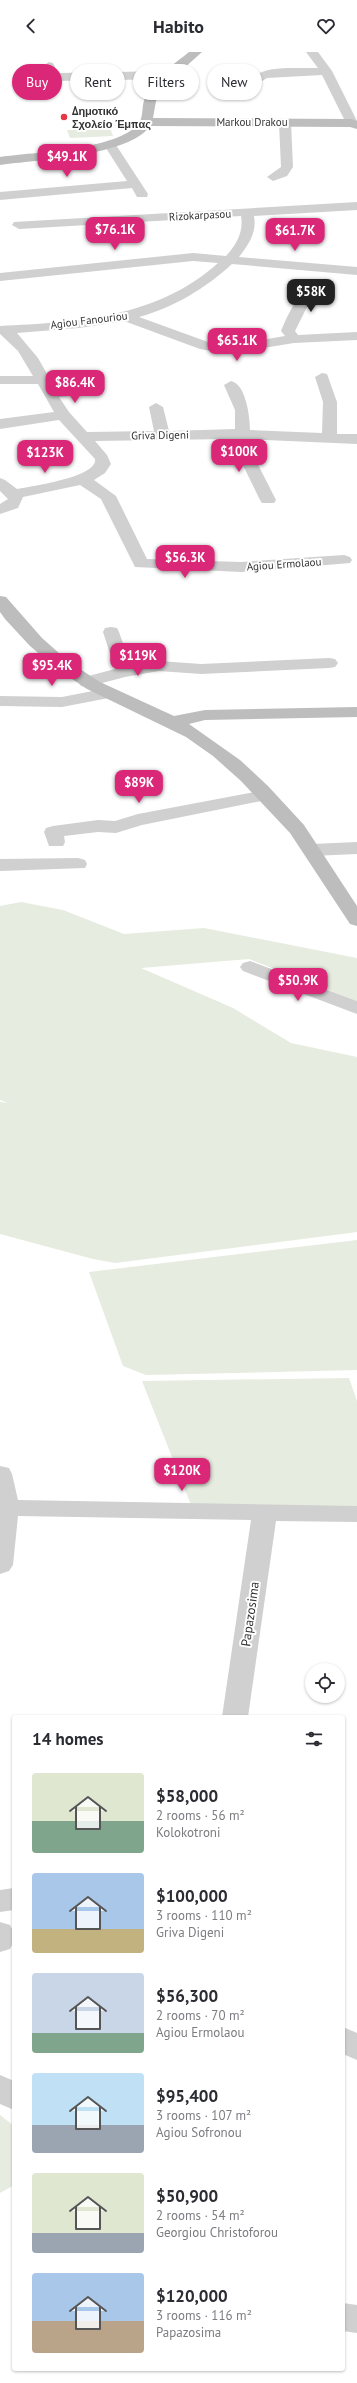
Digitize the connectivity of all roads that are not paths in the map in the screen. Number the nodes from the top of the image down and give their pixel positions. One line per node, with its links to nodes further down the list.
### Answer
1 (196, 52): 3 (street)
2 (312, 52): 4 (street)
3 (182, 64)
4 (326, 70): 6 (street); 11 (street)
5 (133, 75): 7 (street)
6 (262, 75)
7 (62, 77)
8 (150, 100): 9 (street)
9 (146, 122): 10 (street, Markou Drakou); 12 (street)
10 (285, 123): 11 (street, Markou Drakou); 14 (street)
11 (355, 124)
12 (110, 145): 13 (street); 15 (street)
13 (0, 161)
14 (273, 177)
15 (135, 184): 17 (street); 18 (street)
16 (329, 194): 22 (street)
17 (0, 196)
18 (143, 196)
19 (236, 199): 23 (street, Agiou Fanouriou)
20 (357, 206): 22 (street, Rizokarpasou)
21 (129, 207): 24 (street)
22 (338, 207): 23 (street, Rizokarpasou)
23 (243, 212): 24 (street, Rizokarpasou); 26 (street, Agiou Fanouriou)
24 (137, 218): 25 (street, Rizokarpasou)
25 (19, 225)
26 (230, 259): 27 (street); 28 (street); 30 (street, Agiou Fanouriou)
27 (357, 271)
28 (0, 277)
29 (321, 288): 33 (street)
30 (125, 317): 31 (street, Agiou Fanouriou); 33 (street)
31 (2, 330): 37 (street)
32 (357, 336): 33 (street)
33 (294, 339)
34 (322, 377): 45 (street)
35 (0, 380): 37 (street)
36 (231, 385): 42 (street)
37 (47, 387): 38 (street); 40 (street)
38 (98, 389)
39 (156, 407): 43 (street)
40 (63, 415): 41 (street); 44 (street)
41 (0, 424)
42 (239, 434): 43 (street, Griva Digeni); 45 (street, Griva Digeni); 49 (street)
43 (162, 435): 44 (street, Griva Digeni)
44 (83, 437): 47 (street)
45 (329, 438): 46 (street, Griva Digeni)
46 (357, 439)
47 (81, 478): 50 (street); 51 (street, Agiou Ermolaou)
48 (0, 483): 50 (street)
49 (268, 500)
50 (7, 504)
51 (344, 560)
52 (0, 601): 56 (street)
53 (111, 632): 55 (street)
54 (329, 663): 55 (street)
55 (124, 672): 56 (street)
56 (87, 682): 57 (street)
57 (108, 693): 58 (street); 60 (street)
58 (0, 701)
59 (357, 712): 60 (street)
60 (171, 722): 61 (street)
61 (265, 795): 62 (street); 64 (street)
62 (56, 842)
63 (357, 848): 64 (street)
64 (312, 850): 67 (street)
65 (78, 864): 66 (street)
66 (0, 865)
67 (357, 920)
68 (250, 967): 69 (street)
69 (357, 1008)
70 (0, 1474): 71 (street)
71 (6, 1508): 72 (street); 74 (street)
72 (265, 1512): 73 (street); 75 (street, Papazosima)
73 (357, 1514)
74 (0, 1565)
75 (235, 1715)
76 (12, 1899): 77 (street)
77 (0, 1901)
78 (0, 1933): 79 (street)
79 (0, 1941)
80 (345, 2040): 81 (street)
81 (357, 2048)
82 (0, 2087): 83 (street)
83 (12, 2096)
84 (345, 2317): 85 (street)
85 (357, 2319)

